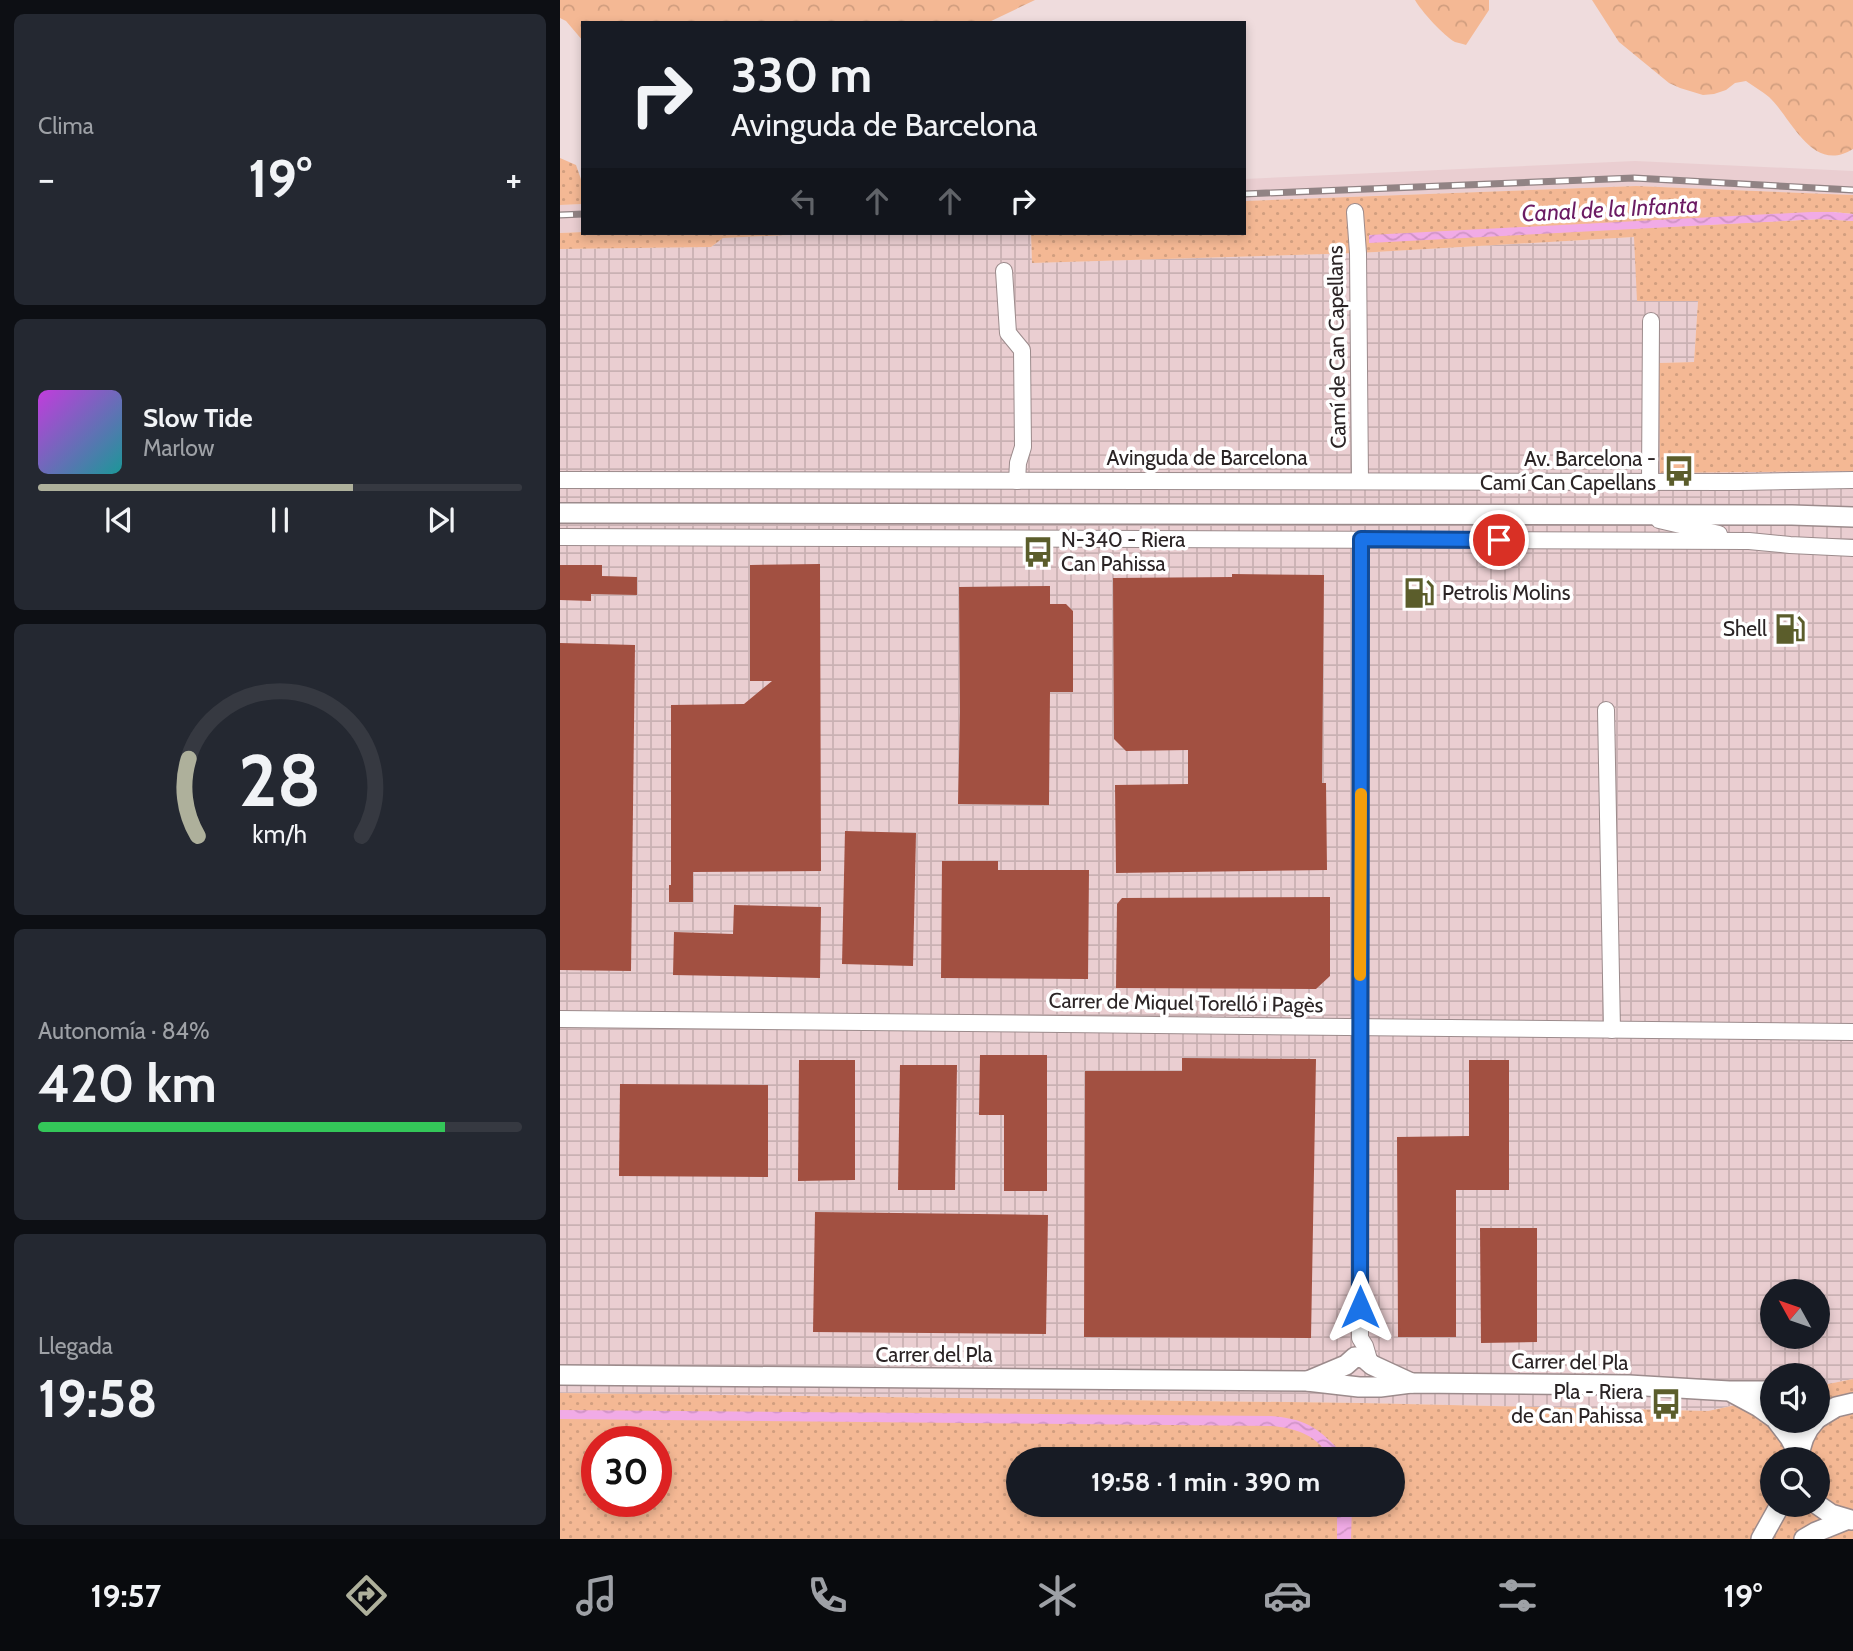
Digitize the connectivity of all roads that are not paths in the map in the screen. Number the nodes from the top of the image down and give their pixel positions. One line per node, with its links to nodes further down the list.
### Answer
1 (1354, 212): 7 (street, Camí de Can Capellans)
2 (1004, 271): 6 (street)
3 (1651, 321): 8 (street)
4 (560, 480): 6 (street, Avinguda de Barcelona)
5 (1853, 480): 8 (street, Avinguda de Barcelona)
6 (1017, 481): 7 (street, Avinguda de Barcelona)
7 (1360, 481): 8 (street, Avinguda de Barcelona)
8 (1650, 482)
9 (560, 513): 10 (main road)
10 (1637, 515): 11 (main road); 14 (street)
11 (1853, 517)
12 (560, 537): 13 (street)
13 (1361, 539): 14 (street); 18 (street)
14 (1749, 541): 15 (street)
15 (1853, 548)
16 (1606, 710): 19 (street)
17 (560, 1019): 18 (street, Carrer de Miquel Torelló i Pagès)
18 (1360, 1027): 19 (street, Carrer de Miquel Torelló i Pagès); 21 (street)
19 (1612, 1030): 20 (street, Carrer de Miquel Torelló i Pagès)
20 (1853, 1032)
21 (1360, 1338): 22 (street); 23 (street)
22 (1347, 1363): 23 (main road, Carrer del Pla); 25 (main road, Carrer del Pla); 27 (main road)
23 (1371, 1364): 26 (main road, Carrer del Pla); 27 (main road)
24 (560, 1375): 25 (main road, Carrer del Pla)
25 (1307, 1381): 27 (main road, Carrer del Pla)
26 (1411, 1383): 27 (main road, Carrer del Pla); 28 (main road, Carrer del Pla)
27 (1358, 1385)
28 (1728, 1391): 29 (main road, Carrer del Pla); 30 (main road)
29 (1760, 1391)
30 (1760, 1408)
31 (1830, 1513): 33 (main road)
32 (1774, 1517): 34 (main road)
33 (1850, 1520): 35 (main road)
34 (1762, 1539)
35 (1804, 1539)

